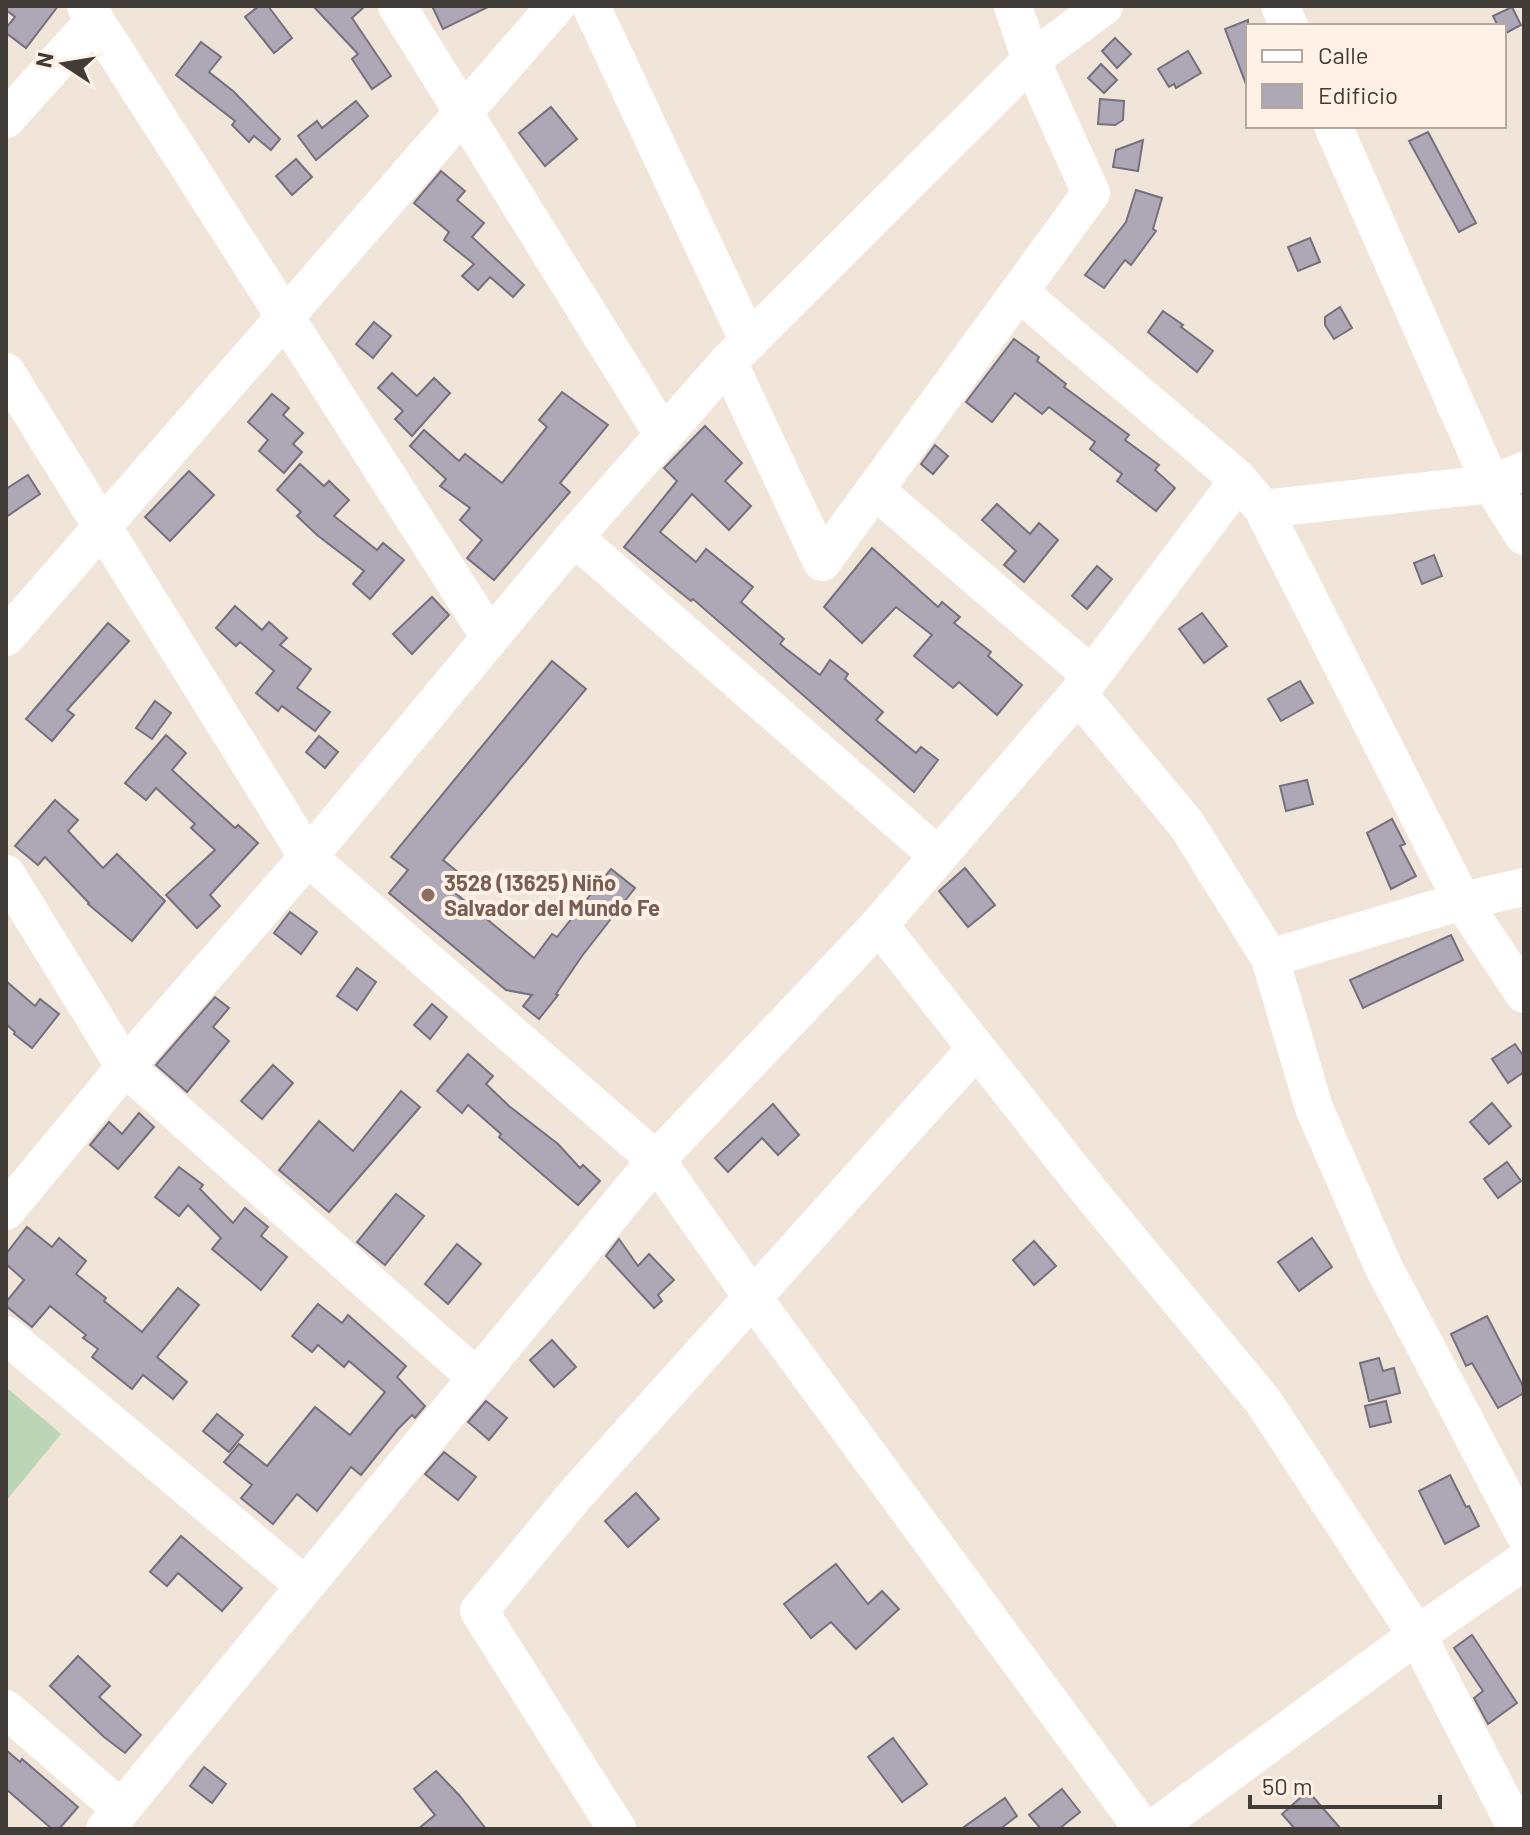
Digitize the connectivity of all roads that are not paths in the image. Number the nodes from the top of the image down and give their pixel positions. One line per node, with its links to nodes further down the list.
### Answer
1 (397, 6): 8 (street)
2 (556, 6): 8 (street)
3 (591, 6): 13 (street)
4 (1013, 6): 7 (street)
5 (1104, 6): 7 (street)
6 (90, 13): 9 (street); 12 (street)
7 (1031, 60): 11 (street); 13 (street)
8 (463, 112): 12 (street); 15 (street)
9 (6, 119)
10 (1334, 128): 16 (street)
11 (1019, 292): 17 (street); 18 (street)
12 (285, 317): 20 (street); 24 (street)
13 (738, 352): 15 (street); 18 (street)
14 (6, 372): 20 (street)
15 (664, 436): 22 (street)
16 (1508, 477): 19 (street); 21 (street)
17 (1239, 480): 19 (street); 25 (street)
18 (875, 490): 25 (street)
19 (1263, 509): 30 (street)
20 (101, 525): 23 (street); 27 (street)
21 (1524, 536)
22 (574, 537): 24 (street); 26 (street)
23 (6, 637)
24 (490, 637): 27 (street)
25 (1084, 684): 26 (street); 32 (street)
26 (937, 855): 31 (street)
27 (308, 857): 35 (street); 36 (street)
28 (6, 874): 35 (street)
29 (1524, 887): 30 (street)
30 (1462, 901): 32 (street); 33 (street)
31 (879, 925): 34 (street); 36 (street)
32 (1270, 958): 41 (street)
33 (1524, 994)
34 (976, 1049): 38 (street); 44 (street)
35 (125, 1067): 37 (street); 40 (street)
36 (656, 1160): 38 (street); 40 (street)
37 (6, 1211)
38 (753, 1298): 47 (street); 48 (street)
39 (6, 1335): 43 (street)
40 (476, 1377): 43 (street)
41 (1524, 1533)
42 (1524, 1561): 44 (street)
43 (304, 1585): 46 (street)
44 (1417, 1635): 49 (street); 50 (street)
45 (6, 1709): 46 (street)
46 (113, 1819)
47 (617, 1829)
48 (1143, 1829)
49 (1153, 1829)
50 (1517, 1829)

